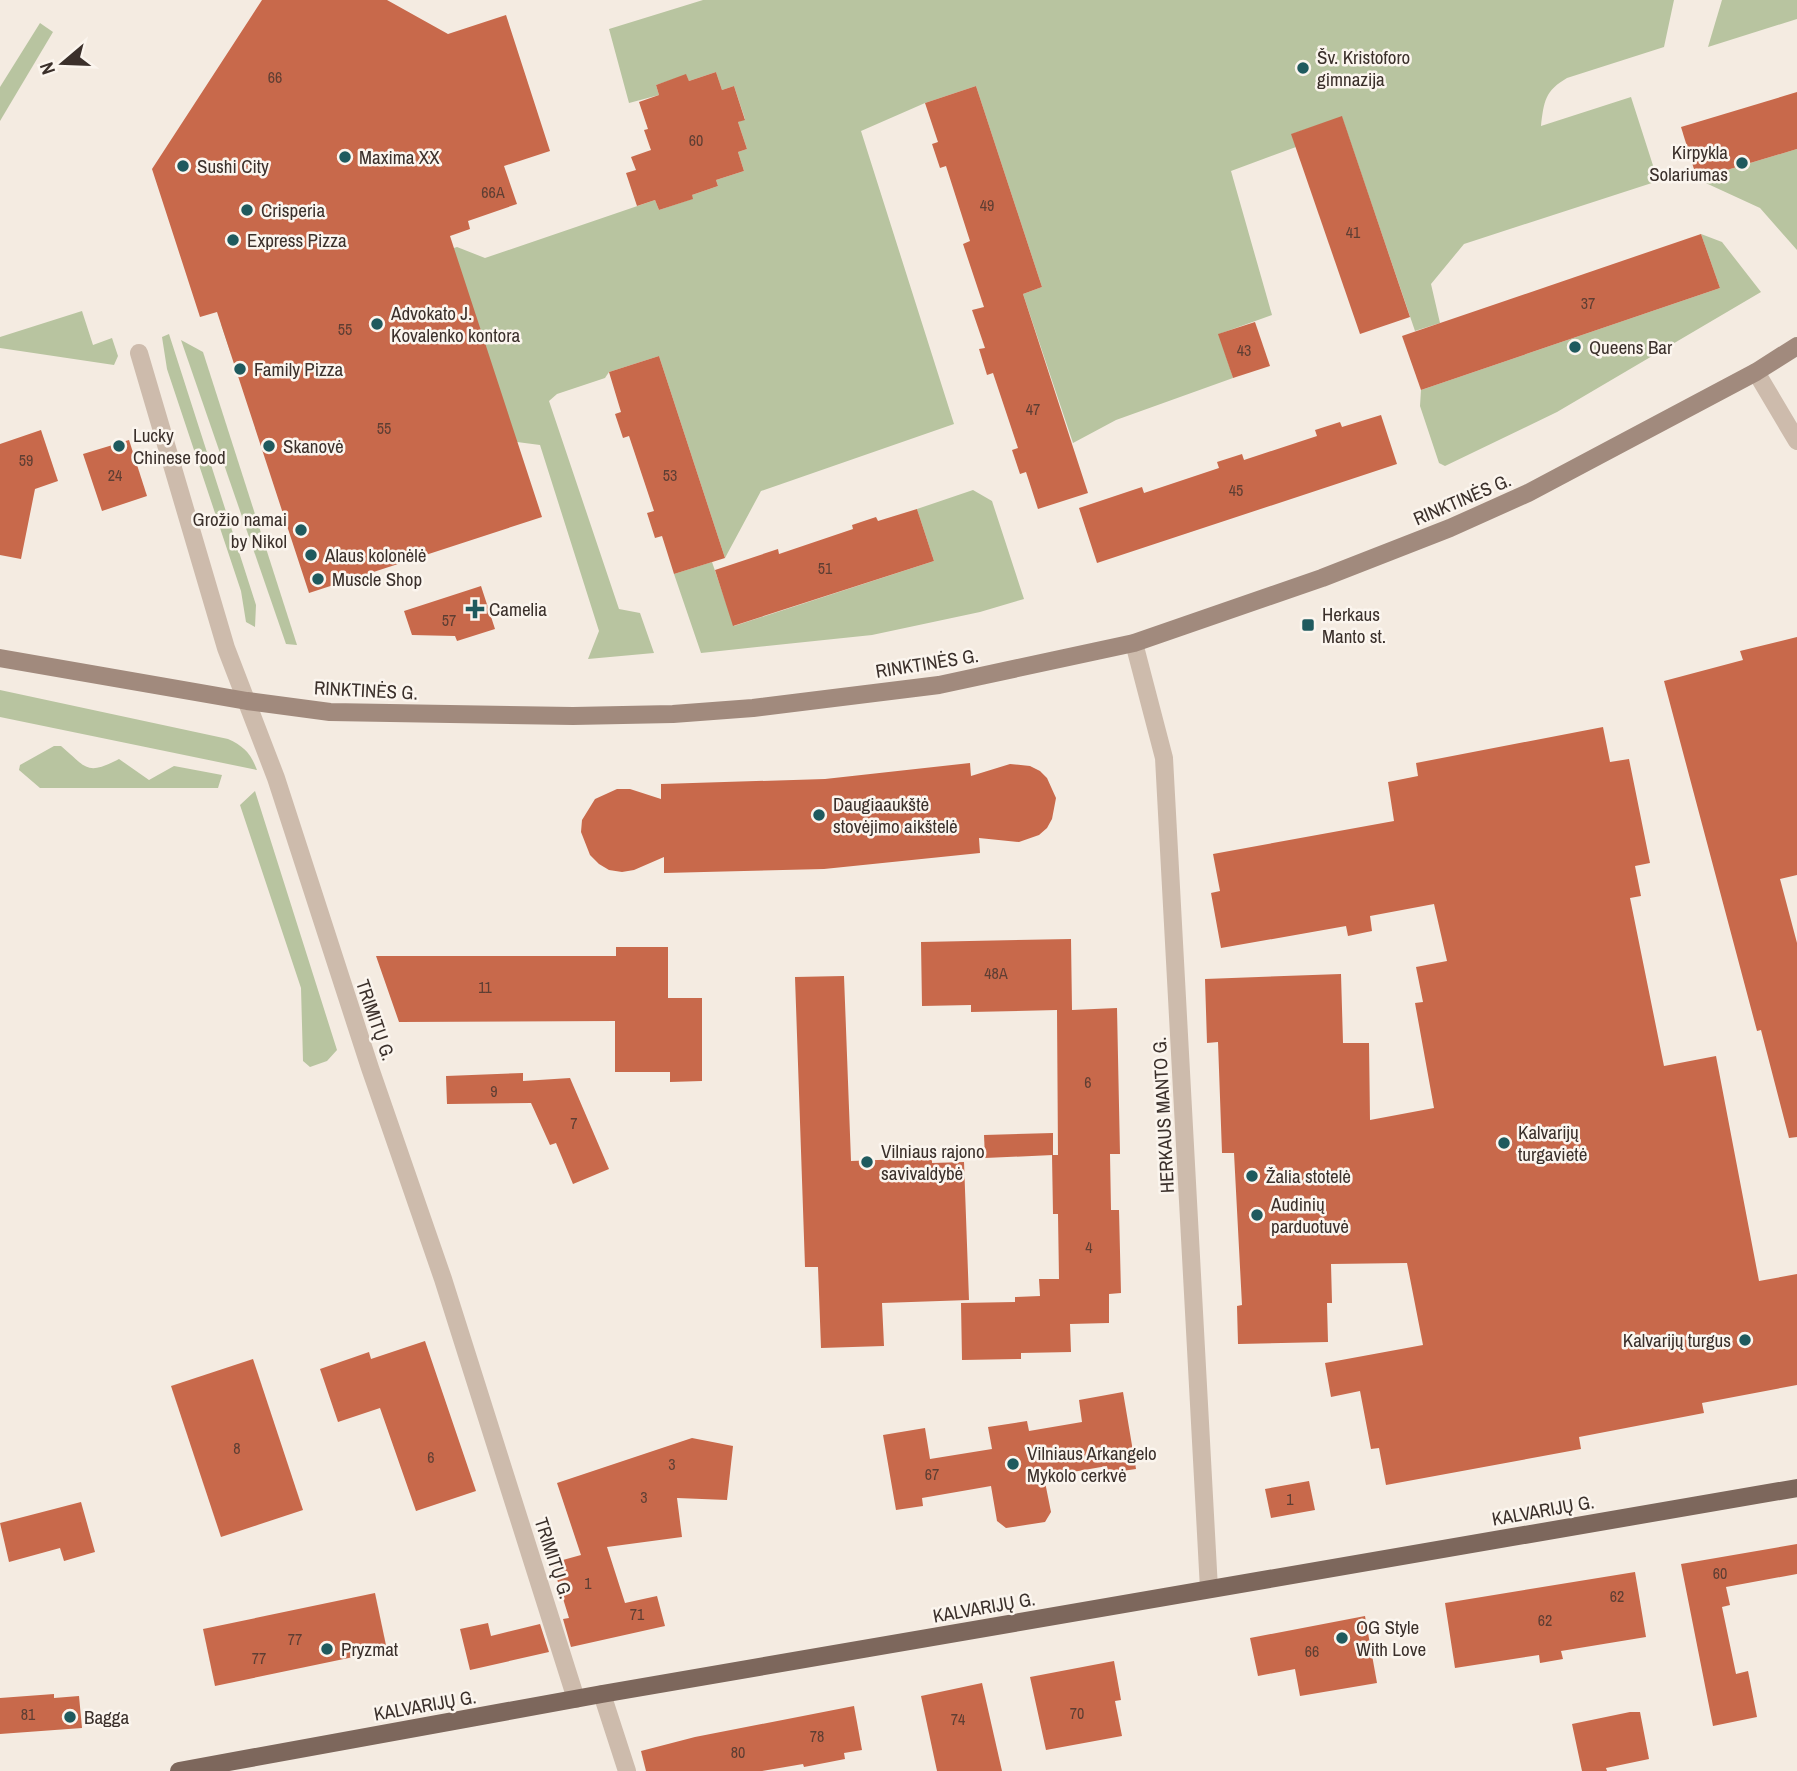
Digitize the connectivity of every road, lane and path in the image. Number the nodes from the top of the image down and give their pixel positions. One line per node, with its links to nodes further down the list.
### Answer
1 (1797, 346): 3 (main road, RINKTINĖS G.)
2 (139, 353): 7 (street, TRIMITŲ G.)
3 (1756, 372): 4 (street); 5 (main road, RINKTINĖS G.)
4 (1797, 441)
5 (1134, 643): 7 (main road, RINKTINĖS G.); 9 (street, HERKAUS MANTO G.)
6 (0, 658): 7 (main road, RINKTINĖS G.)
7 (247, 701): 11 (street, TRIMITŲ G.)
8 (1797, 1488): 9 (main road, KALVARIJŲ G.)
9 (1209, 1589): 10 (main road, KALVARIJŲ G.)
10 (602, 1694): 11 (main road, KALVARIJŲ G.); 13 (street)
11 (576, 1699): 12 (main road, KALVARIJŲ G.)
12 (179, 1771)
13 (628, 1771)

